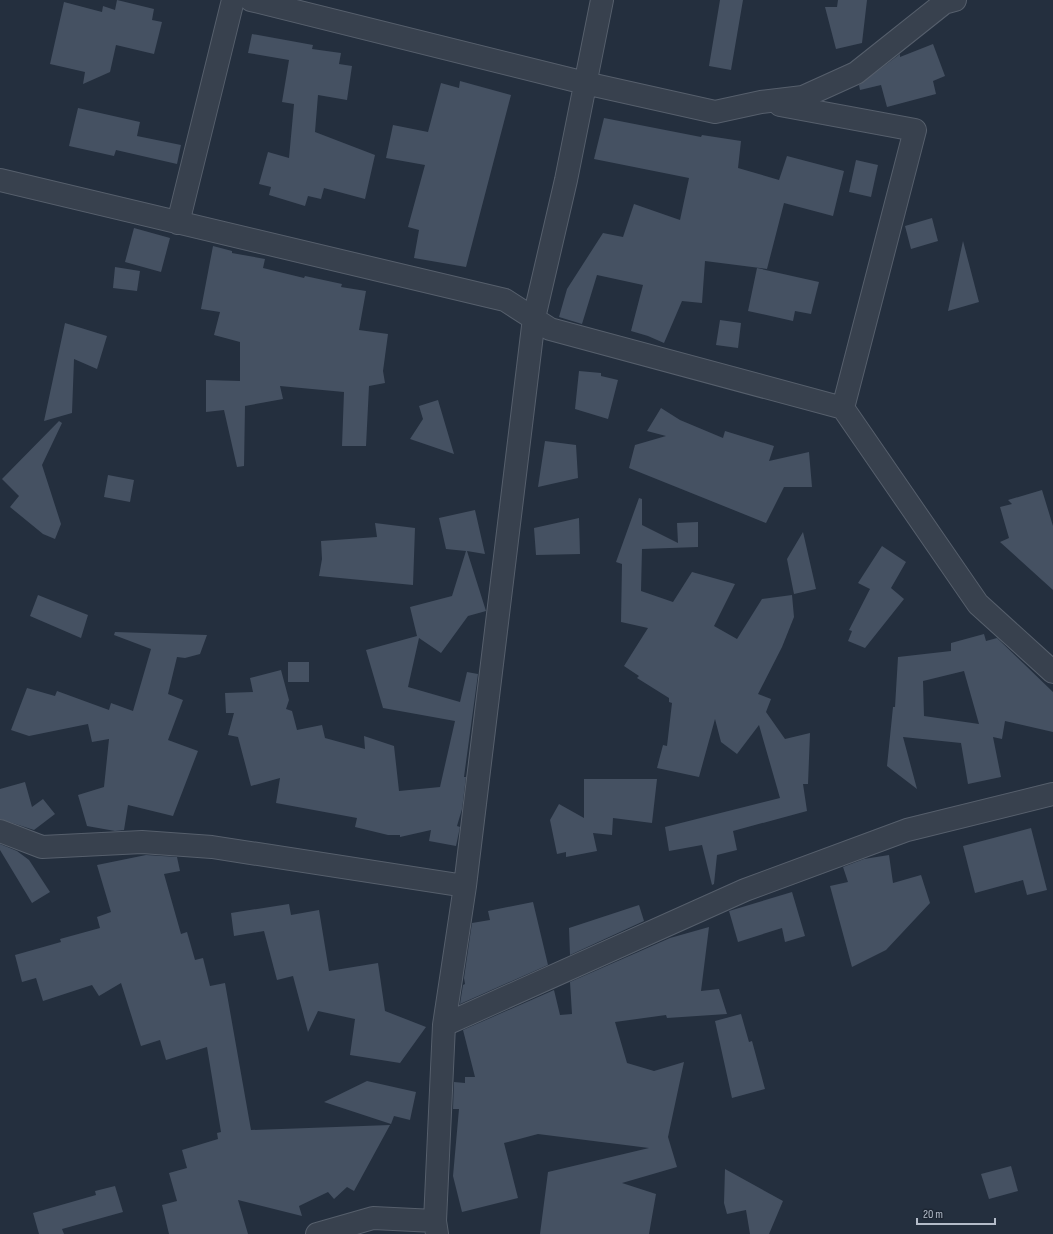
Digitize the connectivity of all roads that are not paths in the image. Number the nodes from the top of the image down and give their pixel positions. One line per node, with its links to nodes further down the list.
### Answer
1 (233, 0): 8 (street)
2 (251, 0): 5 (street)
3 (602, 0): 5 (street)
4 (955, 0): 6 (street)
5 (585, 82): 6 (street); 9 (street)
6 (761, 102): 10 (street)
7 (0, 180): 8 (street)
8 (178, 223): 9 (street)
9 (534, 318): 10 (street); 14 (street)
10 (843, 408): 11 (street)
11 (1053, 672)
12 (1053, 794): 15 (street)
13 (0, 831): 14 (street)
14 (465, 886): 15 (street)
15 (444, 1025): 16 (street)
16 (436, 1227): 17 (street)
17 (317, 1234)

